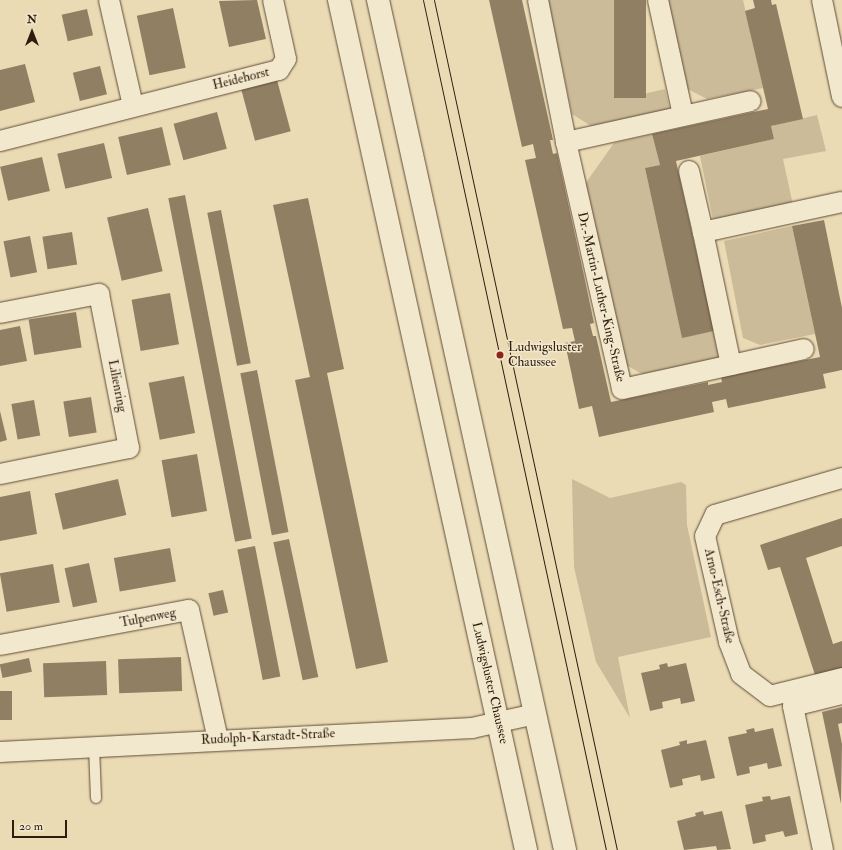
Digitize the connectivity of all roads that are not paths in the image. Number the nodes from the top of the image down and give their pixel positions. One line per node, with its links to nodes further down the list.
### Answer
1 (109, 0): 10 (street)
2 (273, 0): 10 (street, Heidehorst)
3 (339, 0): 26 (street, Ludwigsluster Chaussee)
4 (378, 0): 25 (street)
5 (538, 0): 13 (street, Dr.-Martin-Luther-King-Straße)
6 (658, 0): 11 (street)
7 (822, 0): 8 (street)
8 (842, 97)
9 (751, 101): 11 (street)
10 (133, 106): 12 (street, Heidehorst)
11 (682, 115): 13 (street)
12 (0, 140)
13 (566, 142): 19 (street, Dr.-Martin-Luther-King-Straße)
14 (689, 171): 16 (street)
15 (842, 202): 16 (street)
16 (703, 232): 19 (street)
17 (0, 313): 20 (street, Lilienring)
18 (804, 349): 19 (street, Dr.-Martin-Luther-King-Straße)
19 (731, 365)
20 (0, 474)
21 (842, 478): 23 (street, Arno-Esch-Straße)
22 (0, 645): 27 (street, Tulpenweg)
23 (842, 678)
24 (842, 694): 33 (street)
25 (536, 714): 26 (street, Rudolph-Karstadt-Straße); 32 (street)
26 (499, 722): 27 (street, Rudolph-Karstadt-Straße); 31 (street, Ludwigsluster Chaussee)
27 (218, 740): 28 (street, Rudolph-Karstadt-Straße)
28 (94, 746): 29 (street, Rudolph-Karstadt-Straße); 30 (lane)
29 (0, 752)
30 (96, 798)
31 (526, 850)
32 (565, 850)
33 (823, 850)

